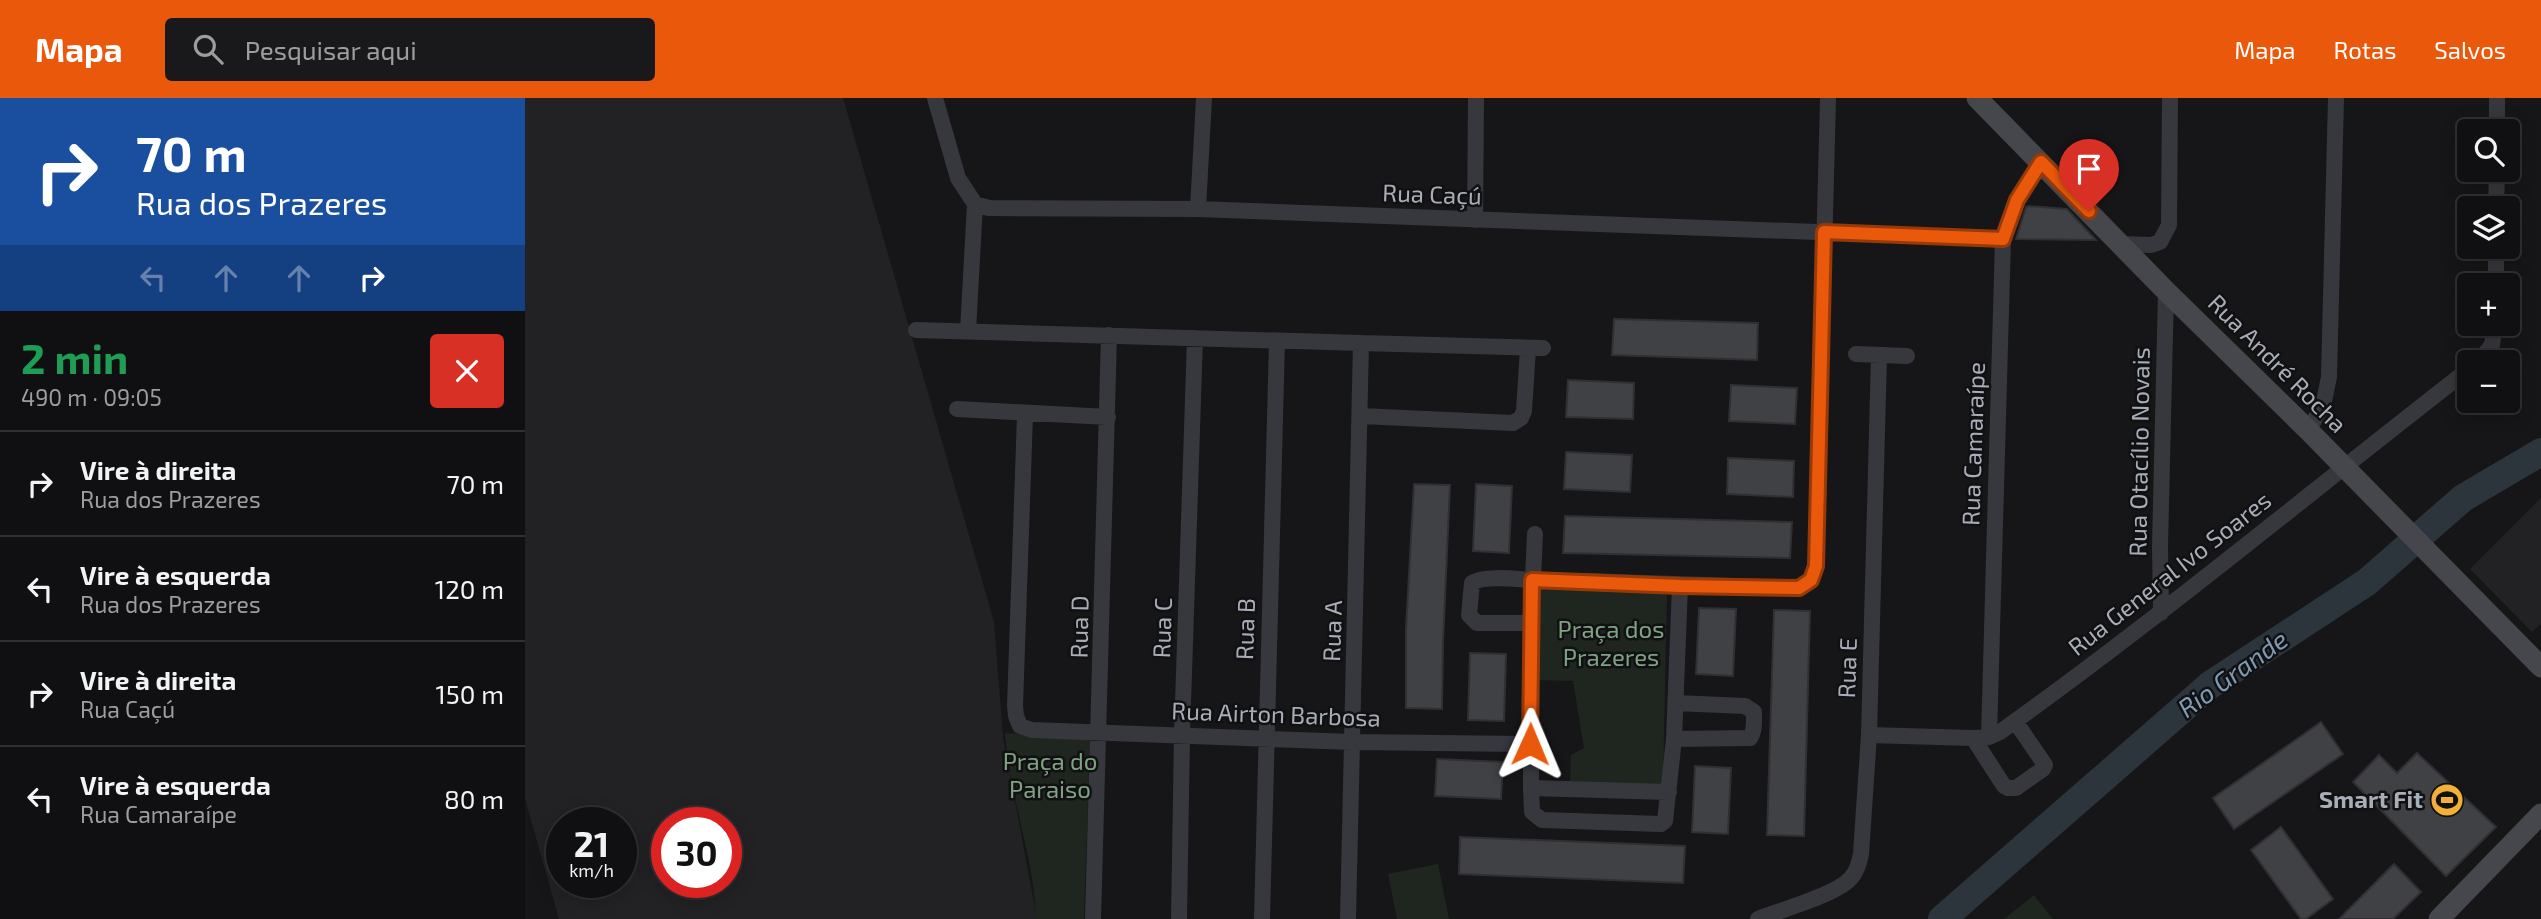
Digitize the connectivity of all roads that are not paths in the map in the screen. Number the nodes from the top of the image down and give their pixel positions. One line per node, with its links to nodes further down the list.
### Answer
1 (935, 98): 11 (street)
2 (1204, 98): 12 (street)
3 (1476, 98): 13 (street)
4 (1828, 98): 14 (street)
5 (1977, 98): 10 (main road, Rua André Rocha)
6 (2170, 98): 16 (street)
7 (2336, 98): 32 (street)
8 (2497, 98): 9 (street)
9 (2497, 119)
10 (2041, 162): 15 (street, Rua Camaraípe); 16 (main road, Rua André Rocha)
11 (975, 204): 12 (street, Rua Caçú); 19 (street)
12 (1198, 209): 13 (street, Rua Caçú)
13 (1475, 220): 14 (street, Rua Caçú)
14 (1824, 232): 15 (street, Rua Caçú); 36 (street)
15 (2003, 239): 45 (street, Rua Camaraípe)
16 (2121, 244): 17 (main road, Rua André Rocha)
17 (2166, 291): 32 (main road, Rua André Rocha); 37 (street, Rua Otacílio Novais)
18 (916, 330): 19 (street)
19 (968, 331): 20 (street)
20 (1109, 335): 21 (street); 31 (street, Rua D)
21 (1195, 338): 22 (street); 43 (street, Rua C)
22 (1277, 341): 23 (street); 46 (street, Rua B)
23 (1361, 344): 30 (street, Rua A); 30 (street)
24 (1856, 354): 25 (street)
25 (1879, 355): 26 (street); 44 (street, Rua E)
26 (1907, 356)
27 (2457, 378): 33 (street, Rua General Ivo Soares)
28 (957, 409): 29 (street)
29 (1025, 415): 31 (street); 42 (street, Rua Airton Barbosa)
30 (1361, 416): 48 (street, Rua A)
31 (1108, 417): 42 (street, Rua D)
32 (2308, 430): 33 (main road, Rua André Rocha)
33 (2343, 466): 37 (street, Rua General Ivo Soares); 39 (main road, Rua André Rocha)
34 (1535, 534): 35 (street)
35 (1532, 580): 36 (street); 38 (street); 38 (street)
36 (1680, 586): 40 (street)
37 (2161, 613): 41 (street, Rua General Ivo Soares)
38 (1531, 623): 49 (street)
39 (2541, 667)
40 (1676, 703): 47 (street); 47 (street)
41 (2015, 721): 45 (street, Rua General Ivo Soares); 45 (street)
42 (1100, 731): 43 (street, Rua Airton Barbosa); 53 (street, Rua D)
43 (1182, 734): 46 (street, Rua Airton Barbosa); 54 (street, Rua C)
44 (1869, 735): 45 (street); 57 (street, Rua E)
45 (1981, 737)
46 (1265, 738): 48 (street, Rua Airton Barbosa); 55 (street, Rua B)
47 (1674, 739): 51 (street)
48 (1352, 742): 49 (street, Rua Airton Barbosa); 56 (street, Rua A)
49 (1530, 744): 50 (street)
50 (1531, 788): 51 (street); 51 (street)
51 (1669, 792)
52 (2541, 814): 58 (main road)
53 (1093, 919)
54 (1179, 919)
55 (1262, 919)
56 (1348, 919)
57 (1758, 919)
58 (2439, 919)

